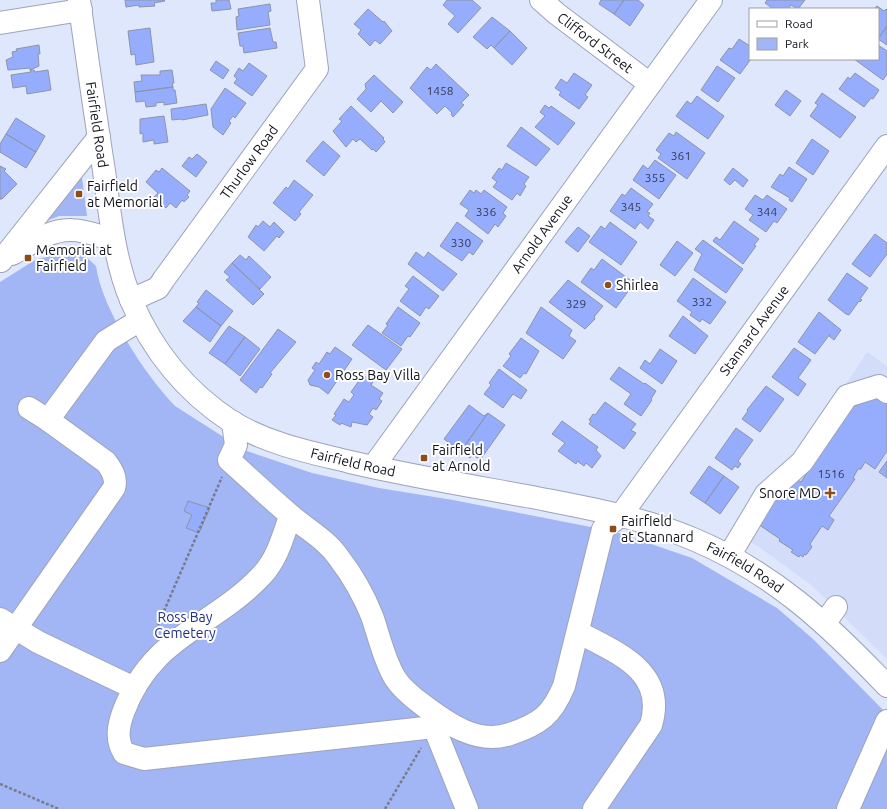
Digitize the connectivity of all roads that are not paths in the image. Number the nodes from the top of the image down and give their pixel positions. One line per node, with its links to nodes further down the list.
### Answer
1 (308, 0): 11 (street, Thurlow Road)
2 (541, 0): 6 (street, Clifford Street)
3 (711, 0): 6 (street, Arnold Avenue)
4 (80, 5): 5 (street); 7 (street, Fairfield Road)
5 (0, 23)
6 (650, 84): 17 (street, Arnold Avenue)
7 (99, 137): 9 (street, Fairfield Road); 10 (street)
8 (887, 146): 18 (street, Stannard Avenue)
9 (114, 240): 10 (street); 11 (street, Fairfield Road)
10 (0, 261)
11 (131, 300): 12 (street, Fairfield Road)
12 (140, 320): 15 (street); 16 (street, Fairfield Road)
13 (887, 392): 20 (street)
14 (29, 408): 15 (street)
15 (48, 420): 21 (street)
16 (233, 422): 17 (street, Fairfield Road); 19 (street, Stannard Avenue)
17 (373, 467): 18 (street, Fairfield Road)
18 (621, 515): 20 (street, Fairfield Road); 22 (street, Stannard Avenue)
19 (290, 516): 25 (street); 27 (street, Stannard Avenue)
20 (729, 556): 24 (street, Fairfield Road)
21 (7, 624): 23 (street); 25 (street)
22 (578, 632): 27 (street, Stannard Avenue); 29 (street)
23 (0, 651)
24 (887, 686)
25 (134, 688): 27 (street)
26 (887, 721): 30 (street)
27 (437, 722): 28 (street)
28 (467, 809)
29 (594, 809)
30 (848, 809)

